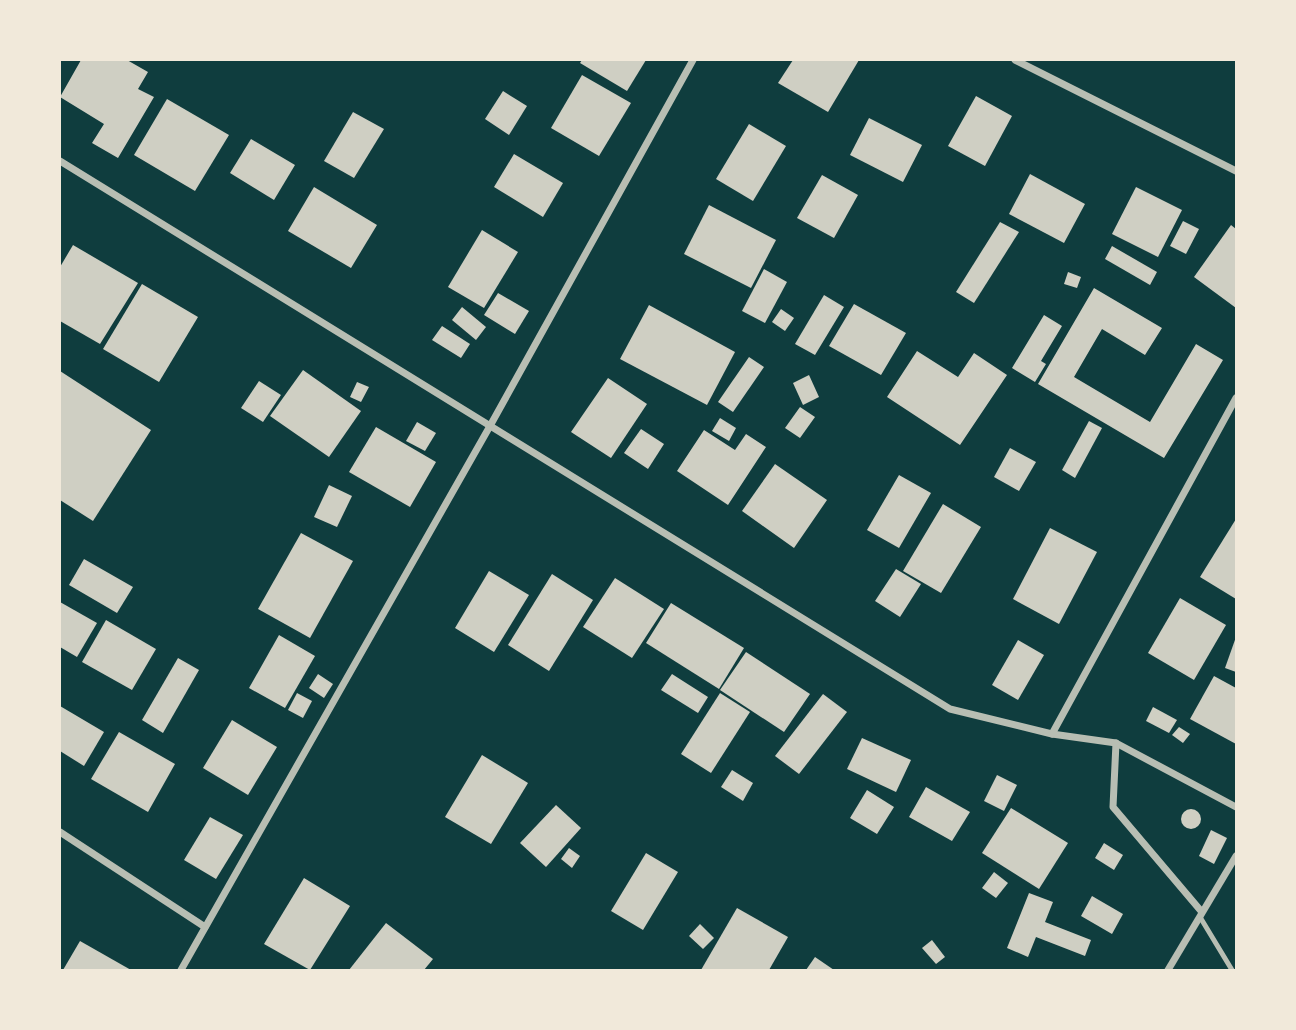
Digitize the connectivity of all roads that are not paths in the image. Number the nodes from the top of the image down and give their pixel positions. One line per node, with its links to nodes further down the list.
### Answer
1 (693, 60): 6 (street)
2 (1015, 60): 4 (street)
3 (60, 160): 6 (street)
4 (1237, 171)
5 (1237, 398): 7 (street)
6 (490, 426): 7 (street); 13 (street)
7 (1052, 734): 8 (street)
8 (1116, 743): 9 (street); 12 (street)
9 (1237, 807)
10 (60, 832): 13 (street)
11 (1237, 856): 12 (street)
12 (1201, 911): 15 (street); 16 (lane)
13 (205, 927): 14 (street)
14 (181, 971)
15 (1168, 971)
16 (1232, 971)

